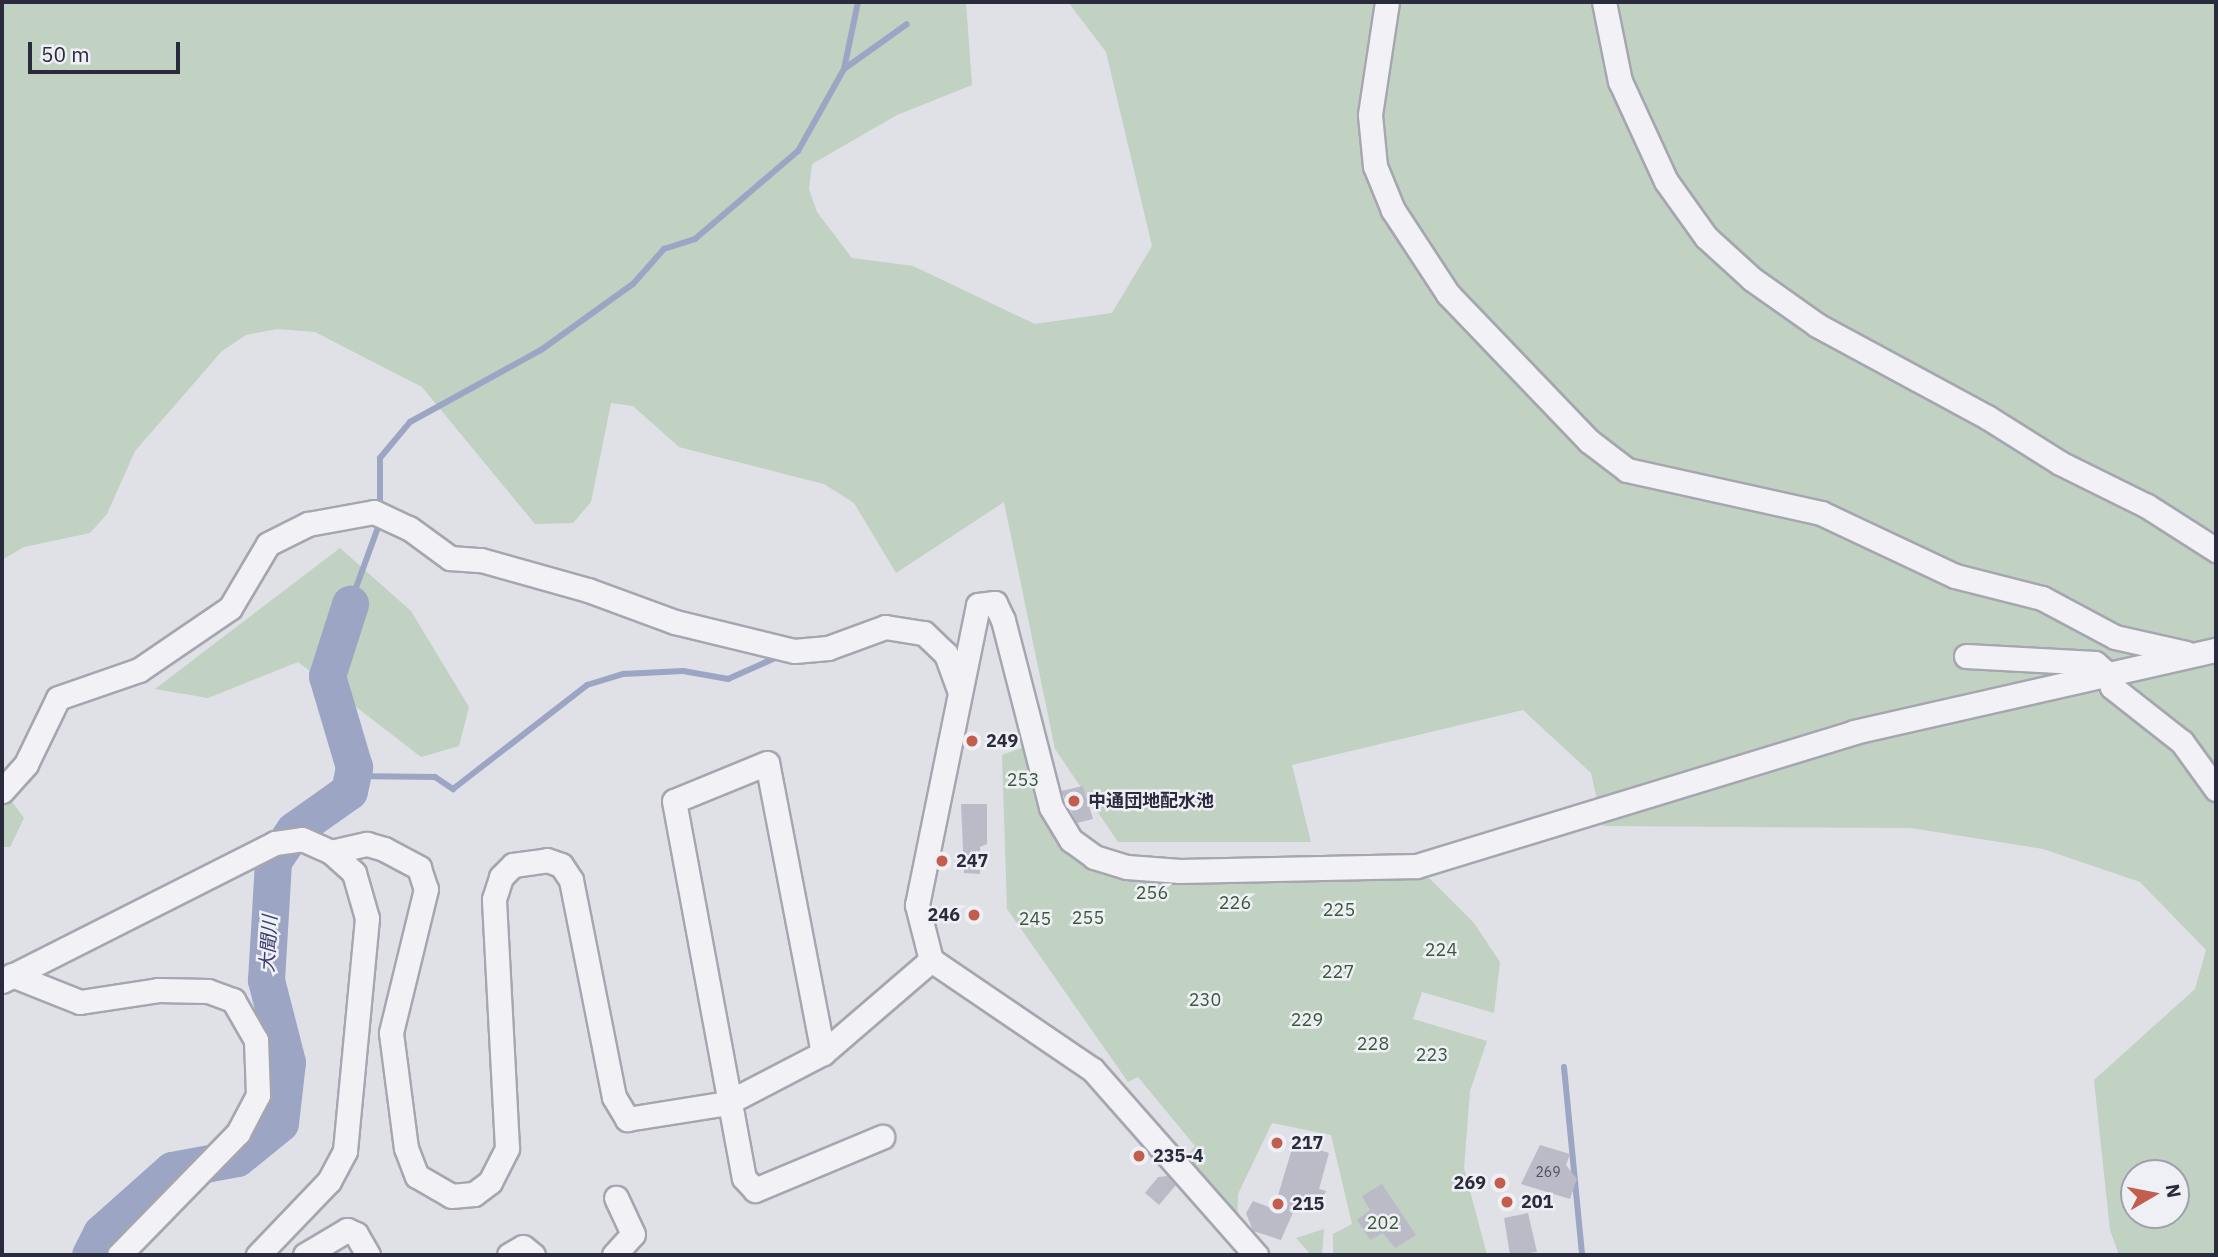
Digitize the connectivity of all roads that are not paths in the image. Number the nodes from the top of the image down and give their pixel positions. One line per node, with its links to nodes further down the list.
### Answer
1 (1387, 2): 5 (street)
2 (1604, 2): 3 (street)
3 (2216, 550)
4 (2216, 650): 5 (street)
5 (2192, 655): 7 (street)
6 (1966, 656): 7 (street)
7 (2109, 675): 8 (street); 9 (street)
8 (960, 692): 10 (street); 12 (street)
9 (2216, 789)
10 (2, 791)
11 (331, 852): 13 (street); 15 (street); 20 (street)
12 (931, 960): 14 (street); 18 (street)
13 (7, 978): 19 (street)
14 (823, 1053): 15 (street); 15 (street)
15 (727, 1102): 16 (street)
16 (883, 1137)
17 (617, 1198): 25 (street)
18 (1251, 1252)
19 (119, 1255)
20 (258, 1255)
21 (305, 1255): 22 (street)
22 (368, 1255)
23 (509, 1255): 24 (street)
24 (533, 1255)
25 (614, 1255)

